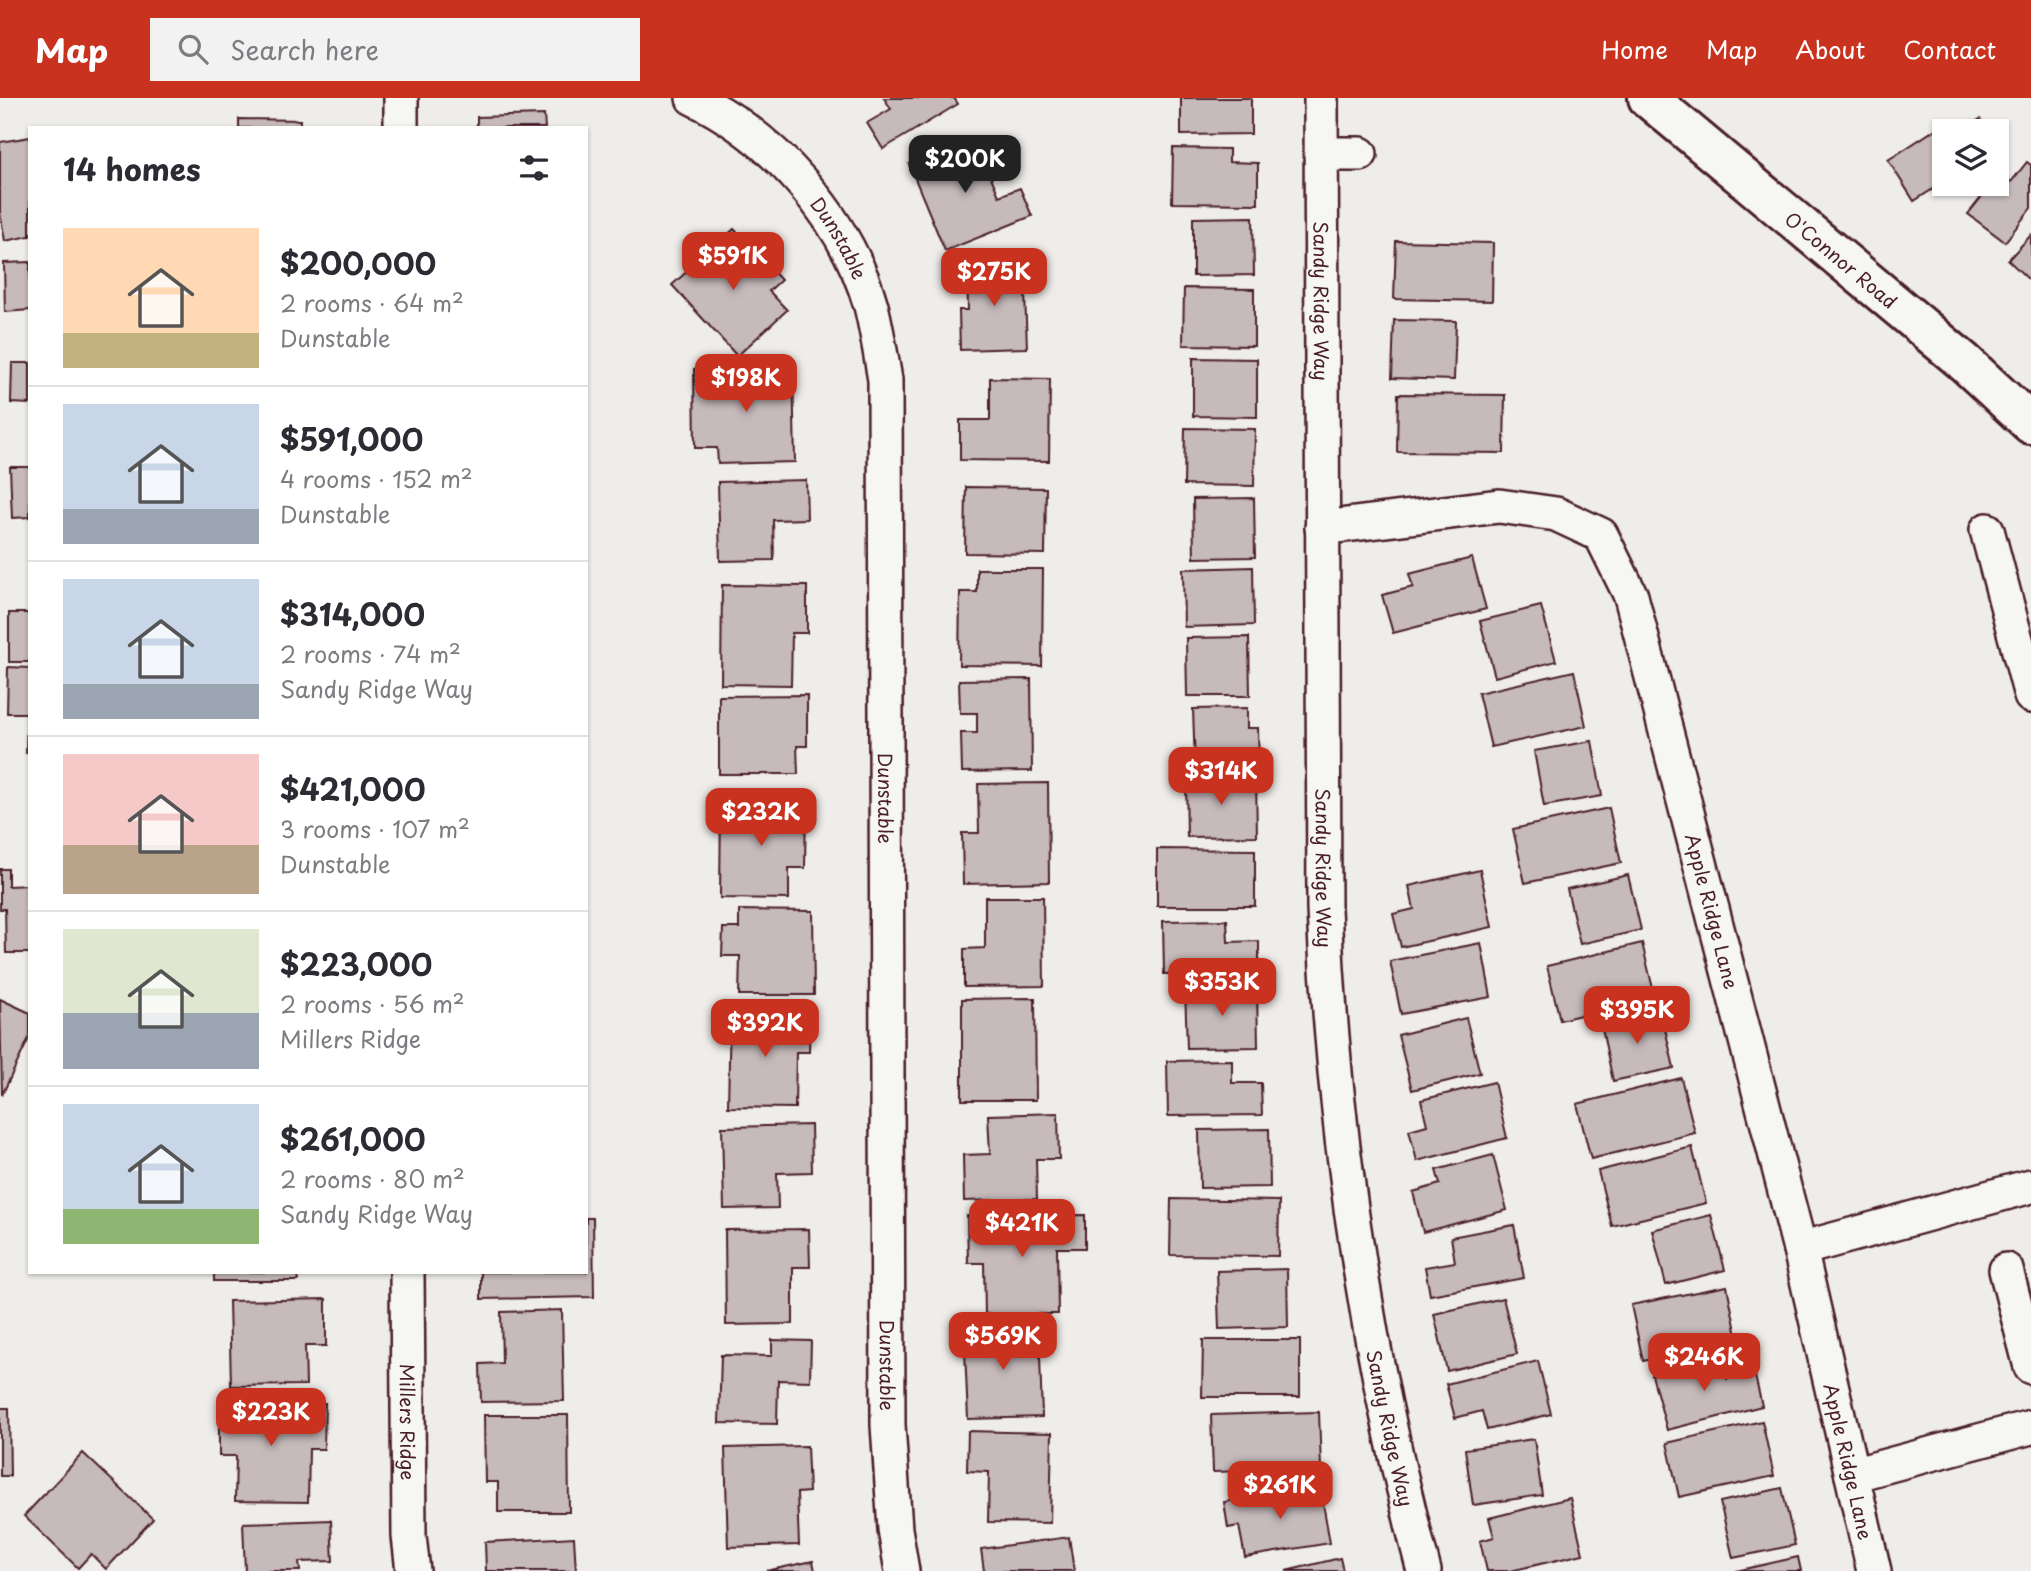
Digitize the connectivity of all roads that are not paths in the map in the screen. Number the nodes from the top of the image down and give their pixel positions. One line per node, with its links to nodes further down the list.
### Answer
1 (401, 98): 5 (street)
2 (693, 98): 20 (street, Dunstable)
3 (1321, 98): 6 (street, Sandy Ridge Way)
4 (1648, 98): 8 (main road, O'Connor Road)
5 (401, 126)
6 (1321, 154): 7 (street); 9 (street, Sandy Ridge Way)
7 (1360, 154)
8 (2031, 424)
9 (1322, 528): 13 (street, Apple Ridge Lane); 21 (street, Sandy Ridge Way)
10 (1987, 530): 11 (street)
11 (2031, 696)
12 (2031, 1186): 13 (street)
13 (1800, 1249): 18 (street, Apple Ridge Lane)
14 (2006, 1270): 16 (street)
15 (407, 1274): 19 (street, Millers Ridge)
16 (2031, 1367)
17 (2031, 1427): 18 (street)
18 (1852, 1475): 22 (street, Apple Ridge Lane)
19 (413, 1571)
20 (902, 1571)
21 (1424, 1571)
22 (1874, 1571)

